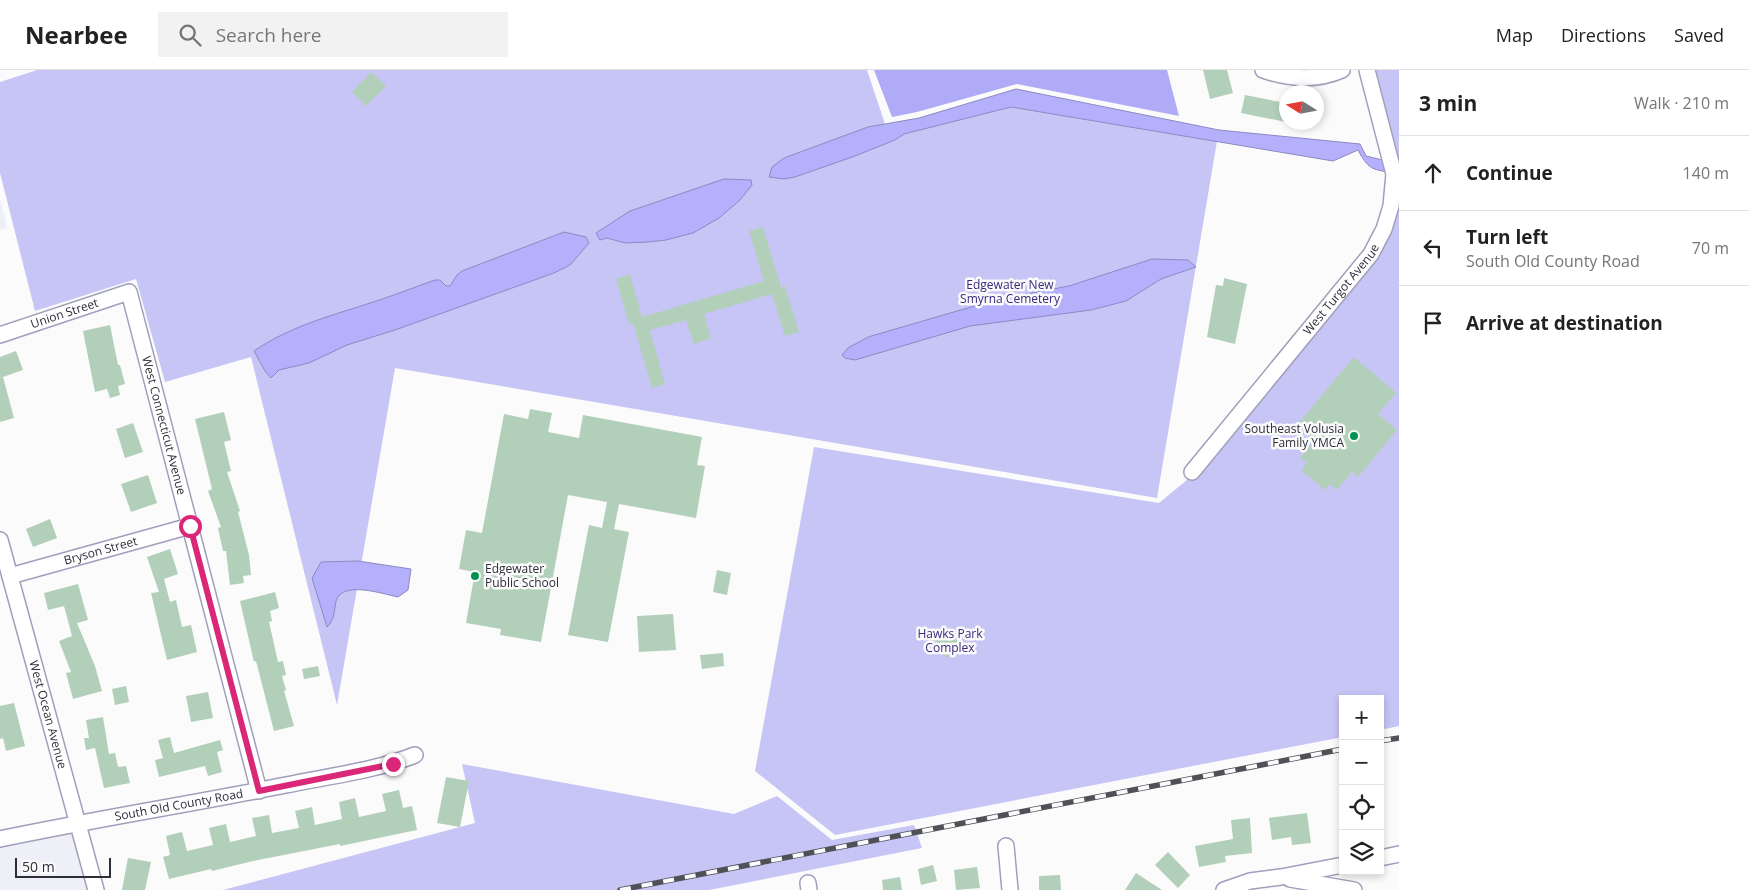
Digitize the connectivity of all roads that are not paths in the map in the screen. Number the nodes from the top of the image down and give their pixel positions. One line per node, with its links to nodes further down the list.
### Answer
1 (1263, 70): 4 (street)
2 (1342, 70): 4 (street)
3 (1367, 70): 7 (street, West Turgot Avenue)
4 (1281, 73)
5 (129, 292): 6 (street, Union Street); 8 (street, West Connecticut Avenue)
6 (0, 335)
7 (1192, 472)
8 (190, 526): 10 (street, Bryson Street); 12 (street, West Connecticut Avenue)
9 (0, 540): 10 (street, West Ocean Avenue)
10 (10, 576): 13 (street, West Ocean Avenue)
11 (415, 756): 12 (street, South Old County Road)
12 (259, 791): 13 (street, South Old County Road)
13 (77, 823): 14 (street, South Old County Road); 20 (street, West Ocean Avenue)
14 (0, 839)
15 (1006, 846): 21 (street)
16 (1399, 854): 17 (street)
17 (1384, 857)
18 (1339, 866): 19 (street)
19 (1281, 878): 22 (street); 23 (street)
20 (96, 890)
21 (1010, 890)
22 (1224, 890)
23 (1354, 890)

